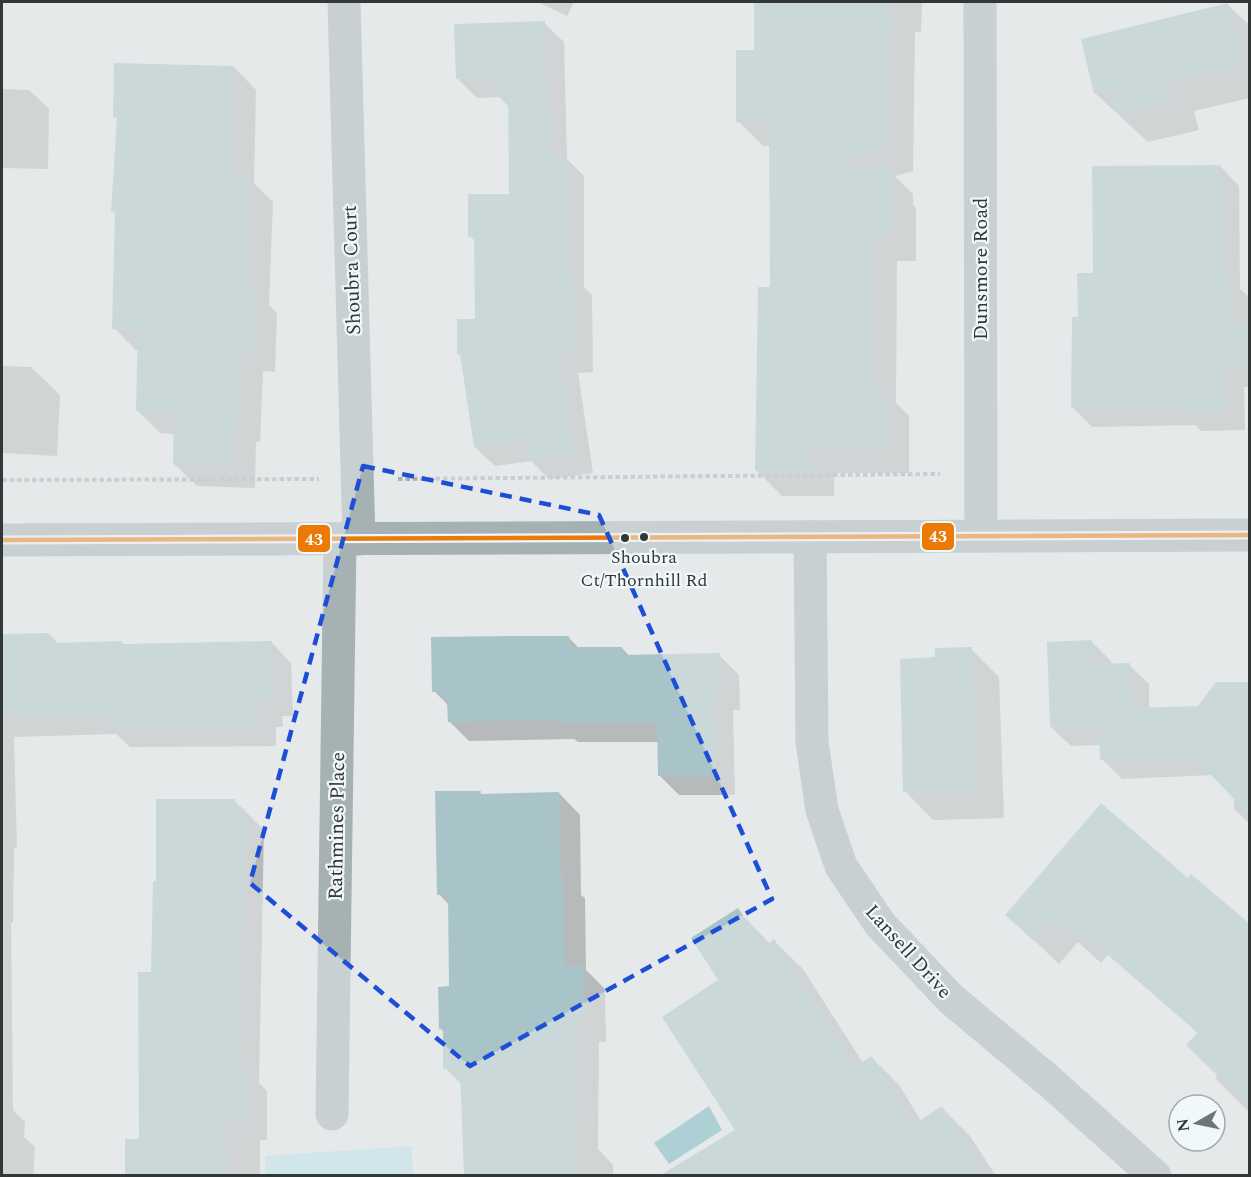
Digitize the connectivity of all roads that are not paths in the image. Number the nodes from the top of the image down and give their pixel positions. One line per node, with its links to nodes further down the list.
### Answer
1 (344, 2): 6 (street, Shoubra Court)
2 (980, 2): 4 (street, Dunsmore Road)
3 (1250, 535): 4 (street)
4 (981, 536): 5 (street)
5 (810, 537): 6 (street); 9 (street, Lansell Drive)
6 (350, 539): 7 (street); 8 (street, Rathmines Place)
7 (2, 540)
8 (332, 1114)
9 (1155, 1176)

